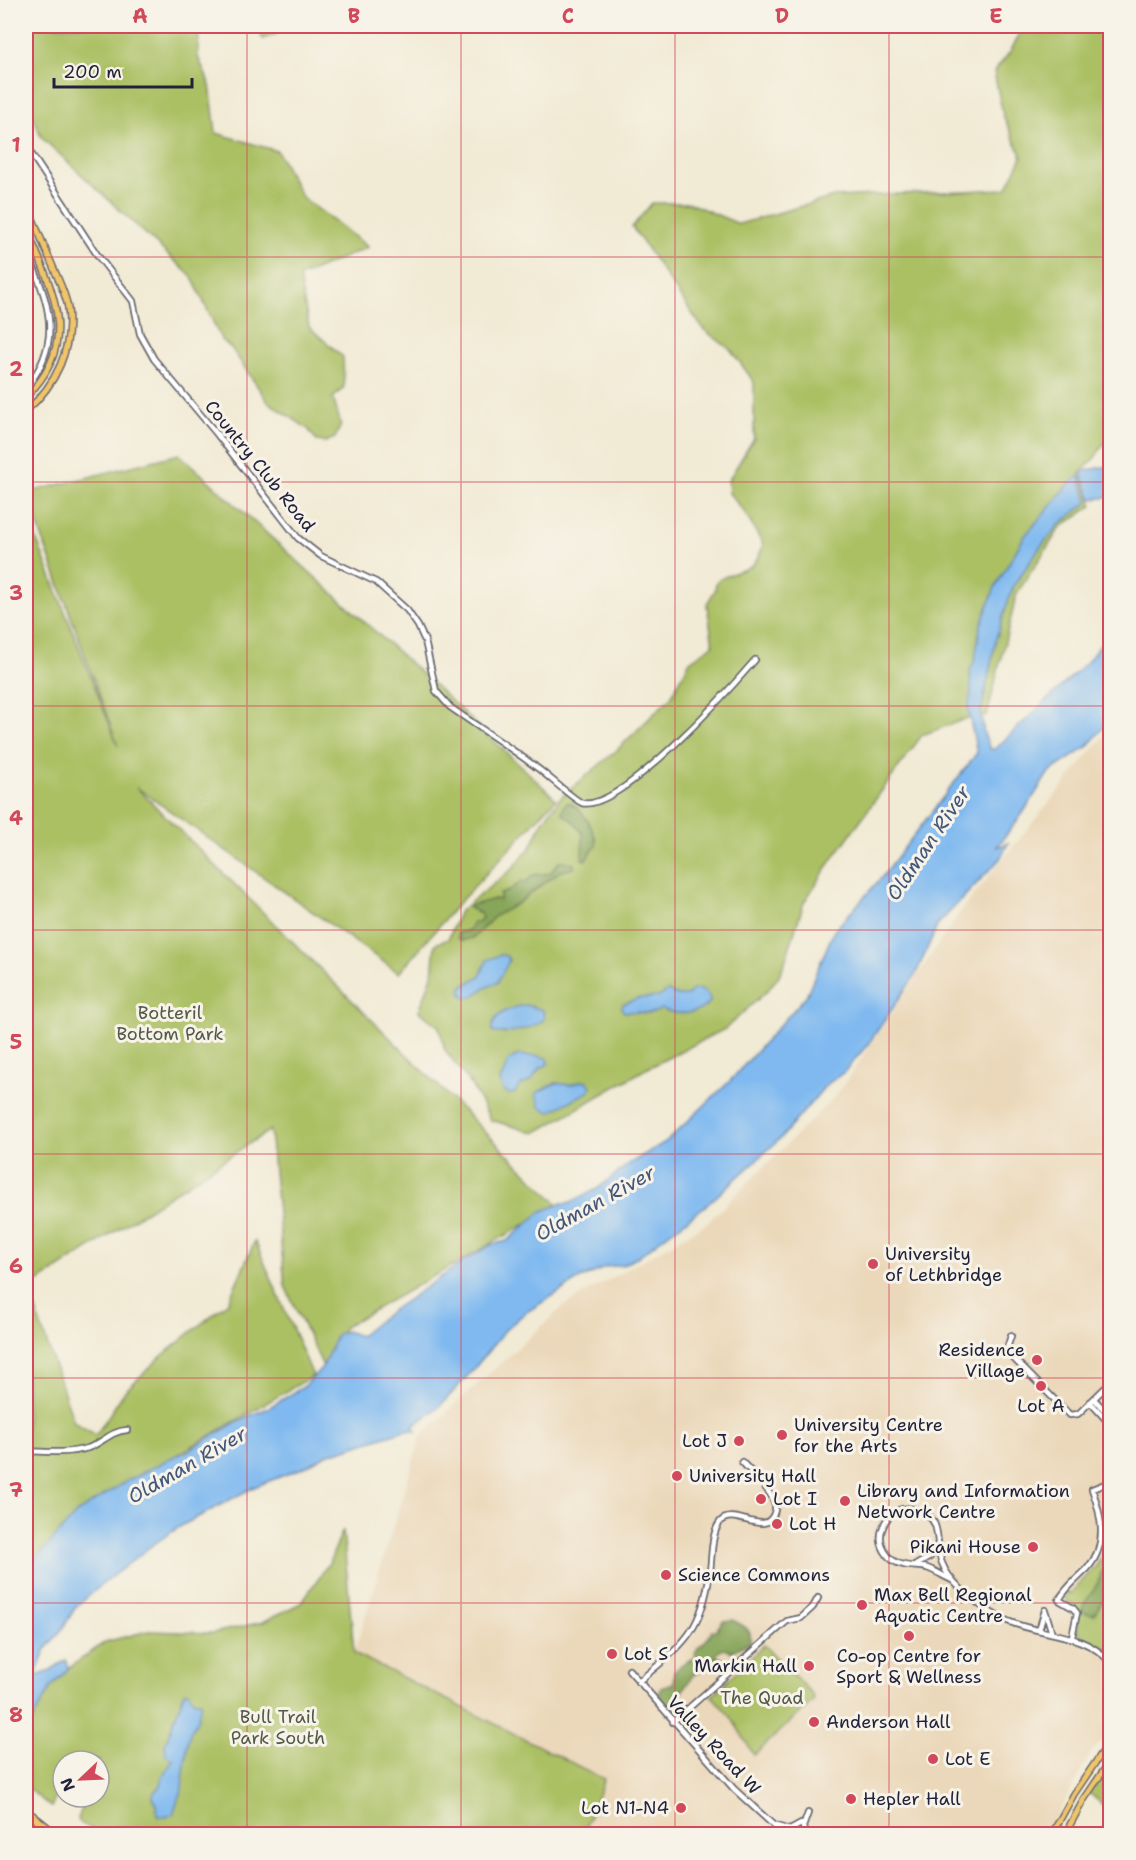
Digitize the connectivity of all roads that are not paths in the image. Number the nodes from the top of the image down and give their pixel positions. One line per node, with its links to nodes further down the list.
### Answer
1 (26, 122): 8 (street, Country Club Road)
2 (26, 200): 7 (main road)
3 (26, 227): 6 (main road)
4 (26, 249): 5 (street)
5 (26, 388)
6 (26, 397)
7 (26, 411)
8 (755, 660)
9 (1011, 1336): 11 (street)
10 (1110, 1383): 11 (street)
11 (1092, 1400): 12 (street); 13 (street)
12 (1110, 1416)
13 (1110, 1424)
14 (126, 1430): 15 (street)
15 (26, 1451)
16 (742, 1462): 28 (street)
17 (1110, 1482): 24 (street)
18 (938, 1536): 19 (street); 19 (street); 20 (street)
19 (913, 1566): 20 (street)
20 (952, 1580): 22 (street)
21 (819, 1598): 29 (street)
22 (1039, 1630): 23 (street); 23 (street)
23 (1052, 1633): 24 (street)
24 (1072, 1637): 25 (street)
25 (1108, 1655): 26 (street)
26 (1110, 1662)
27 (628, 1670): 28 (street, Valley Road W)
28 (638, 1682): 29 (street, Valley Road W)
29 (673, 1722): 35 (street, Valley Road W)
30 (1110, 1741): 41 (main road)
31 (1110, 1761): 42 (main road)
32 (26, 1811): 37 (highway)
33 (808, 1814): 40 (street)
34 (26, 1823): 38 (highway)
35 (770, 1823): 36 (street); 39 (street, Valley Road W)
36 (801, 1824)
37 (53, 1833)
38 (39, 1834)
39 (783, 1834)
40 (805, 1834)
41 (1052, 1834)
42 (1065, 1834)

